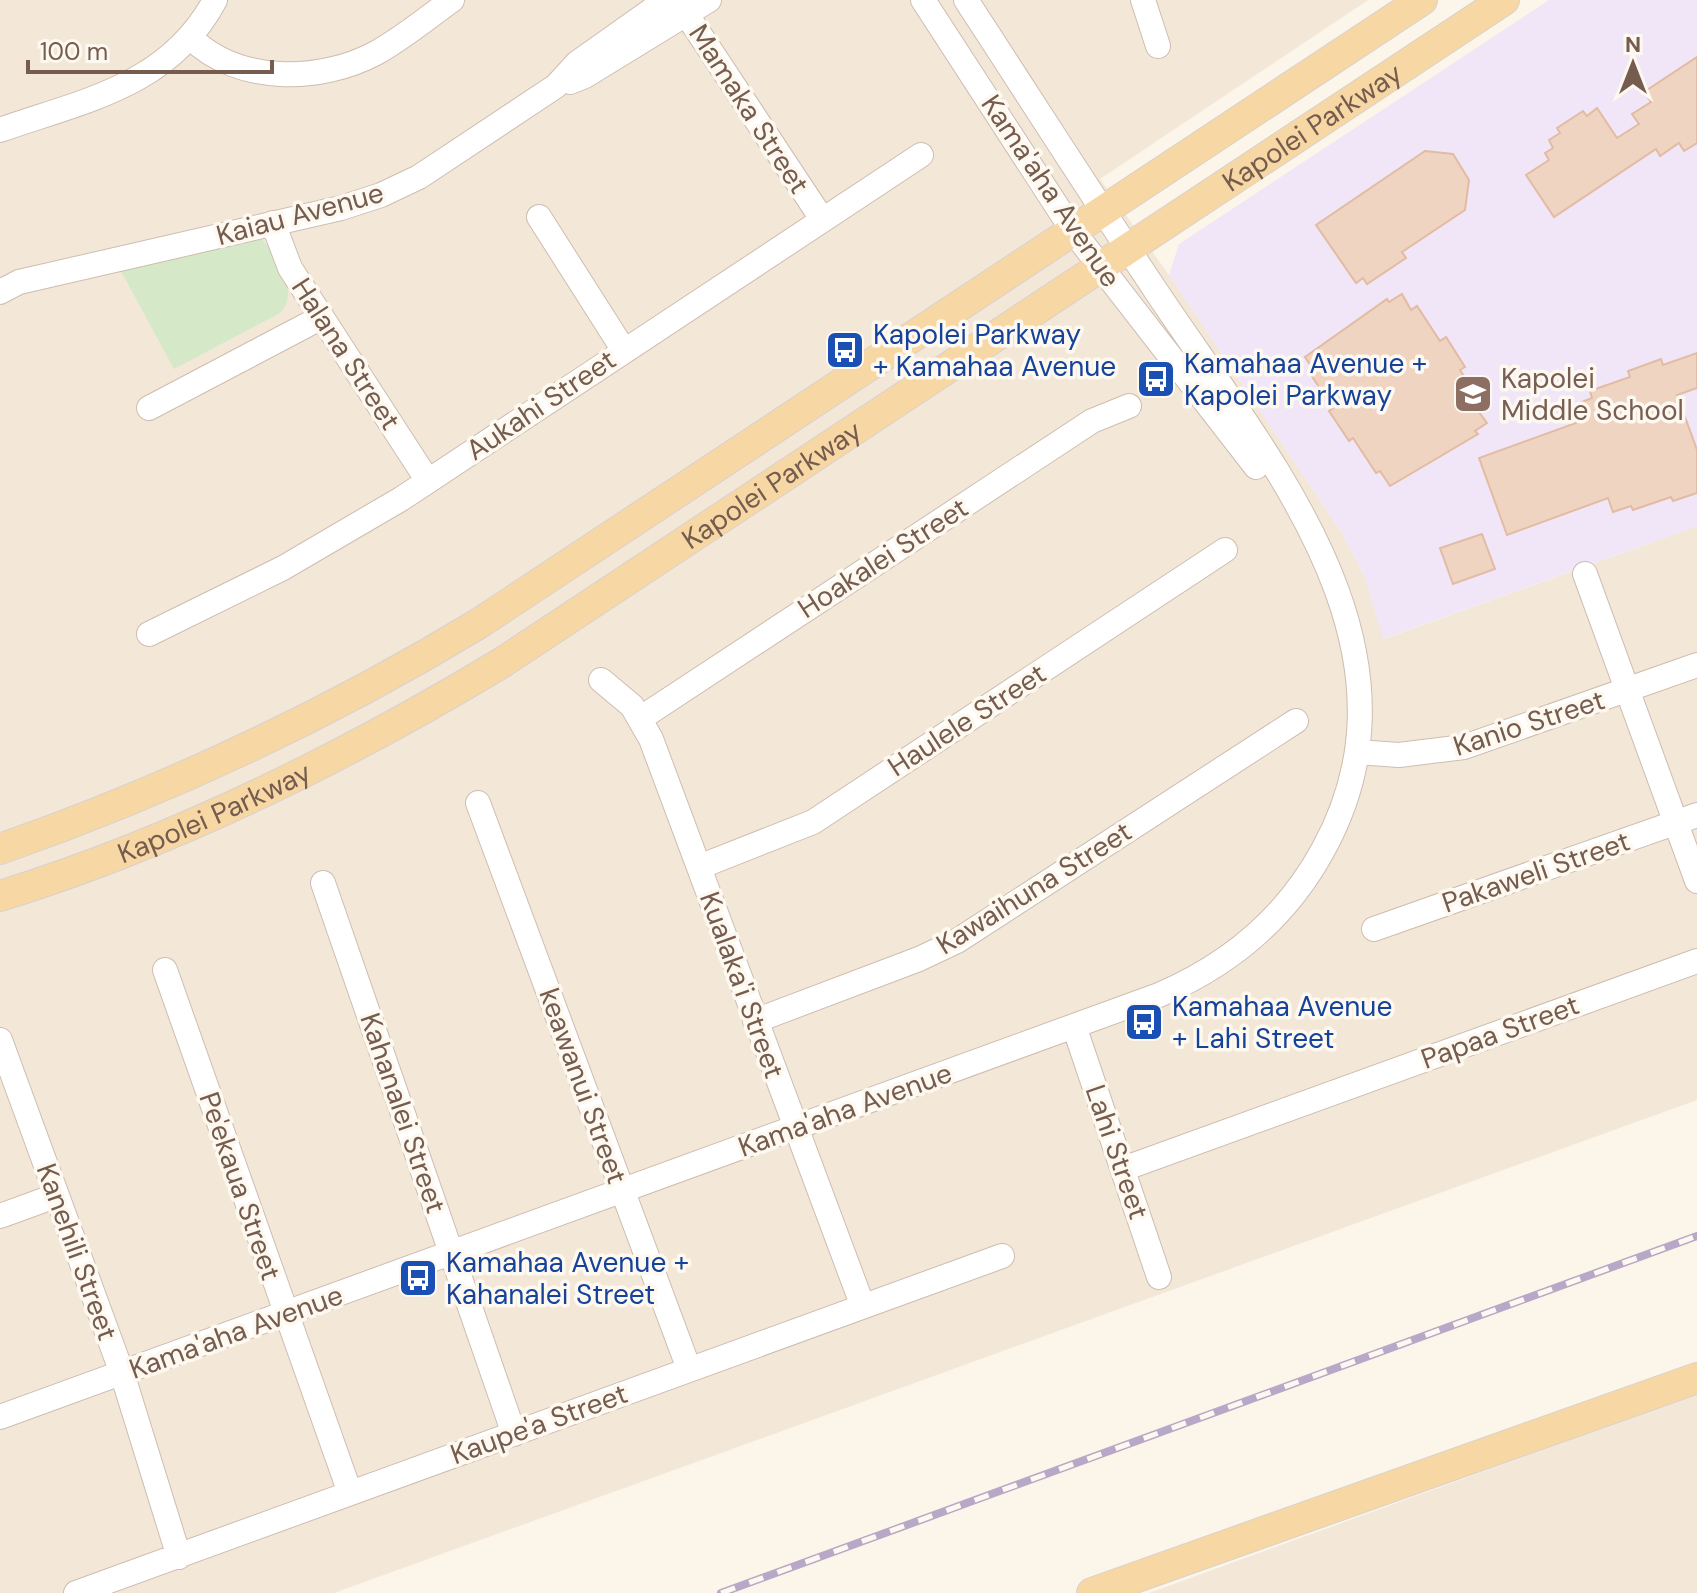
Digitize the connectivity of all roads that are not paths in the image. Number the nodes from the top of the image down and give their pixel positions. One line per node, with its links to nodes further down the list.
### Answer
1 (215, 0): 11 (street)
2 (452, 0): 11 (street)
3 (666, 0): 13 (street, Kaiau Avenue)
4 (709, 0): 10 (street, Kaiau Avenue)
5 (923, 0): 20 (street, Kama'aha Avenue)
6 (966, 0): 16 (street, Kama'aha Avenue)
7 (1143, 0): 12 (street)
8 (1422, 0): 16 (main road, Kapolei Parkway)
9 (1504, 0): 21 (main road, Kapolei Parkway)
10 (682, 7): 13 (street, Kaiau Avenue); 18 (street, Mamaka Street)
11 (191, 38): 14 (street)
12 (1158, 46)
13 (556, 86): 19 (street, Kaiau Avenue)
14 (0, 130)
15 (921, 155): 18 (street, Aukahi Street)
16 (1103, 211): 20 (main road, Kapolei Parkway); 21 (street, Kama'aha Avenue)
17 (539, 217): 25 (street)
18 (822, 219): 25 (street, Aukahi Street)
19 (273, 223): 23 (street, Kaiau Avenue); 24 (street, Halana Street)
20 (1073, 231): 22 (street, Kama'aha Avenue); 41 (main road, Kapolei Parkway)
21 (1128, 249): 22 (main road, Kapolei Parkway); 29 (street, Kama'aha Avenue)
22 (1100, 267): 29 (street, Kama'aha Avenue); 45 (main road, Kapolei Parkway)
23 (6, 285)
24 (322, 317): 27 (street); 28 (street, Halana Street)
25 (623, 349): 28 (street, Aukahi Street)
26 (1129, 406): 36 (street, Hoakalei Street)
27 (149, 408)
28 (428, 481): 32 (street, Aukahi Street)
29 (1306, 527): 38 (street, Kama'aha Avenue)
30 (1225, 550): 42 (street, Haulele Street)
31 (1585, 574): 35 (street)
32 (149, 634)
33 (1697, 665): 35 (street, Kanio Street)
34 (601, 680): 36 (street, Kualaka'i Street)
35 (1626, 691): 38 (street, Kanio Street); 40 (street)
36 (641, 718): 42 (street, Kualaka'i Street)
37 (1296, 721): 49 (street, Kawaihuna Street)
38 (1357, 752): 50 (street, Kama'aha Avenue)
39 (478, 803): 54 (street, keawanui Street)
40 (1686, 819): 43 (street); 46 (street, Pakaweli Street)
41 (0, 849)
42 (699, 867): 49 (street, Kualaka'i Street)
43 (1697, 881)
44 (323, 883): 57 (street, Kahanalei Street)
45 (0, 896)
46 (1374, 929)
47 (1697, 961): 53 (street, Papaa Street)
48 (165, 970): 61 (street, Pe'ekaua Street)
49 (755, 1021): 52 (street, Kualaka'i Street)
50 (1074, 1026): 52 (street, Kama'aha Avenue); 53 (street, Lahi Street)
51 (0, 1040): 55 (street, Kanehili Street)
52 (795, 1128): 54 (street, Kama'aha Avenue); 60 (street, Kualaka'i Street)
53 (1123, 1169): 59 (street, Lahi Street)
54 (622, 1191): 57 (street, Kama'aha Avenue); 63 (street, keawanui Street)
55 (55, 1196): 56 (street); 64 (street, Kanehili Street)
56 (0, 1216)
57 (452, 1253): 61 (street, Kama'aha Avenue); 68 (street, Kahanalei Street)
58 (1002, 1256): 60 (street, Kaupe'a Street)
59 (1159, 1277)
60 (862, 1304): 63 (street, Kaupe'a Street)
61 (285, 1314): 64 (street, Kama'aha Avenue); 69 (street, Pe'ekaua Street)
62 (1697, 1363): 67 (main road)
63 (689, 1369): 68 (street, Kaupe'a Street)
64 (122, 1373): 66 (street, Kama'aha Avenue); 70 (street, Kanehili Street)
65 (1697, 1378): 67 (main road)
66 (0, 1417)
67 (1544, 1430): 72 (main road)
68 (514, 1434): 69 (street, Kaupe'a Street)
69 (350, 1493): 70 (street, Kaupe'a Street)
70 (179, 1557): 71 (street, Kaupe'a Street)
71 (76, 1593)
72 (1092, 1593)

